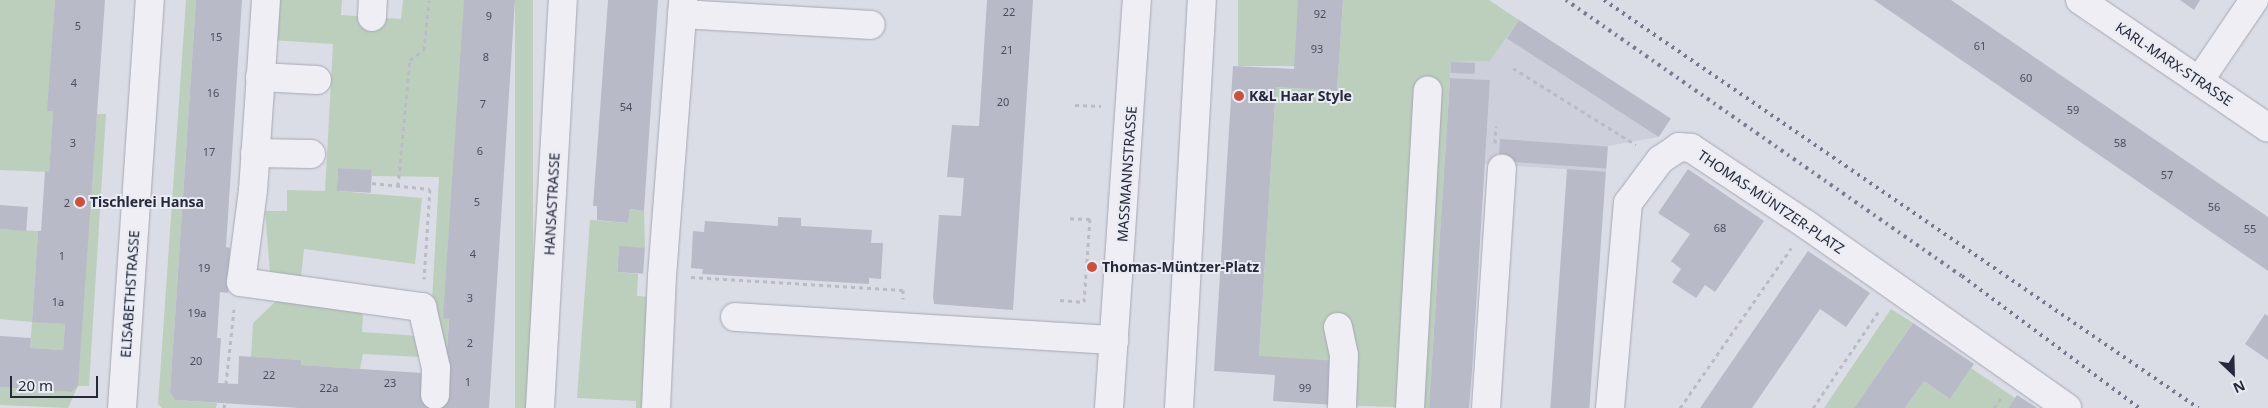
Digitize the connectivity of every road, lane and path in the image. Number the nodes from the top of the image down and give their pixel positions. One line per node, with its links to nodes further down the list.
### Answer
1 (150, 0): 38 (street, ELISABETHSTRASSE)
2 (266, 0): 12 (street)
3 (429, 0): 22 (path)
4 (563, 0): 40 (street, HANSASTRASSE)
5 (1137, 0): 33 (street, MASSMANNSTRASSE)
6 (1202, 0): 42 (street)
7 (2080, 0): 14 (street, KARL-MARX-STRASSE)
8 (2254, 0): 14 (street)
9 (682, 7): 10 (street); 25 (street)
10 (871, 25)
11 (1513, 68): 19 (path)
12 (260, 76): 13 (street); 17 (street)
13 (317, 80)
14 (2199, 81): 16 (street, KARL-MARX-STRASSE)
15 (1428, 91): 44 (street)
16 (2268, 128)
17 (256, 153): 18 (street); 26 (street)
18 (311, 154)
19 (1660, 160): 24 (street, THOMAS-MÜNTZER-PLATZ); 46 (street, THOMAS-MÜNTZER-PLATZ)
20 (1502, 169): 45 (street)
21 (372, 183): 22 (path)
22 (398, 186): 29 (path)
23 (1066, 218): 28 (path)
24 (1807, 225): 27 (street, THOMAS-MÜNTZER-PLATZ); 47 (path)
25 (662, 276): 31 (path); 41 (street)
26 (241, 282): 29 (street); 34 (path)
27 (1895, 288): 48 (path); 49 (street, THOMAS-MÜNTZER-PLATZ)
28 (1060, 300)
29 (422, 307): 35 (street)
30 (735, 317): 31 (street)
31 (901, 327): 33 (street)
32 (1338, 327): 43 (street)
33 (1114, 340): 36 (street, MASSMANNSTRASSE)
34 (226, 384)
35 (435, 395)
36 (1110, 395)
37 (225, 403): 39 (path)
38 (122, 408)
39 (224, 408)
40 (540, 408)
41 (656, 408)
42 (1179, 408)
43 (1342, 408)
44 (1410, 408)
45 (1486, 408)
46 (1610, 408)
47 (1680, 408)
48 (1813, 408)
49 (2067, 408)

